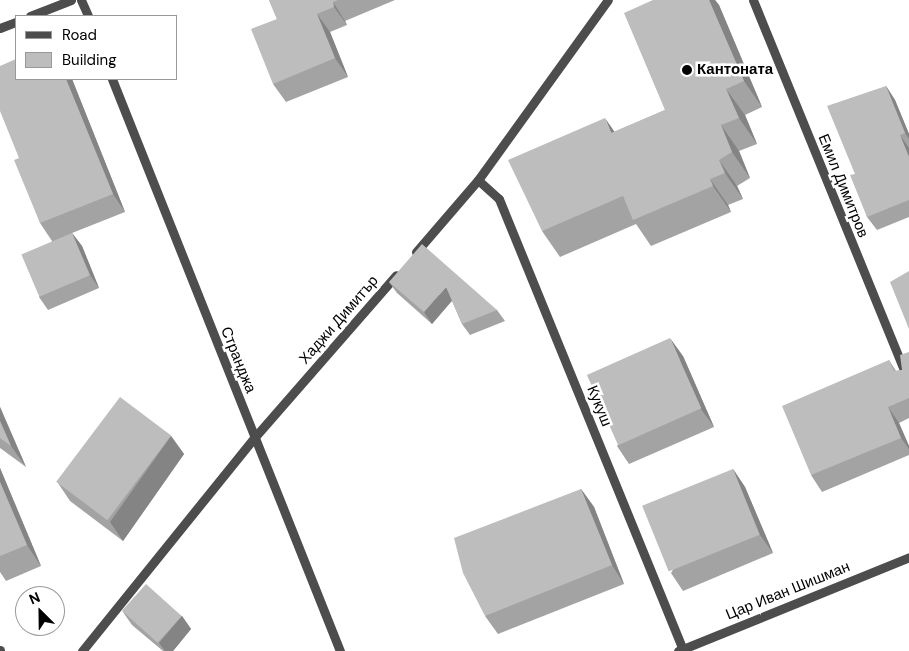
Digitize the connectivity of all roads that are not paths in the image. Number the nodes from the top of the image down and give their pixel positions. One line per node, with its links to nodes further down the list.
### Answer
1 (72, 0): 5 (street)
2 (81, 0): 6 (street)
3 (608, 0): 10 (street, Хаджи Димитър)
4 (753, 0): 11 (street, Емил Димитров)
5 (33, 15)
6 (88, 15)
7 (15, 22): 8 (street)
8 (0, 28)
9 (112, 80): 12 (street, Странджа)
10 (478, 180): 12 (street, Хаджи Димитър); 14 (street, Кукуш)
11 (909, 382)
12 (254, 438): 15 (street, Хаджи Димитър); 16 (street, Странджа)
13 (909, 557): 14 (street, Цар Иван Шишман)
14 (681, 650)
15 (82, 651)
16 (340, 651)

